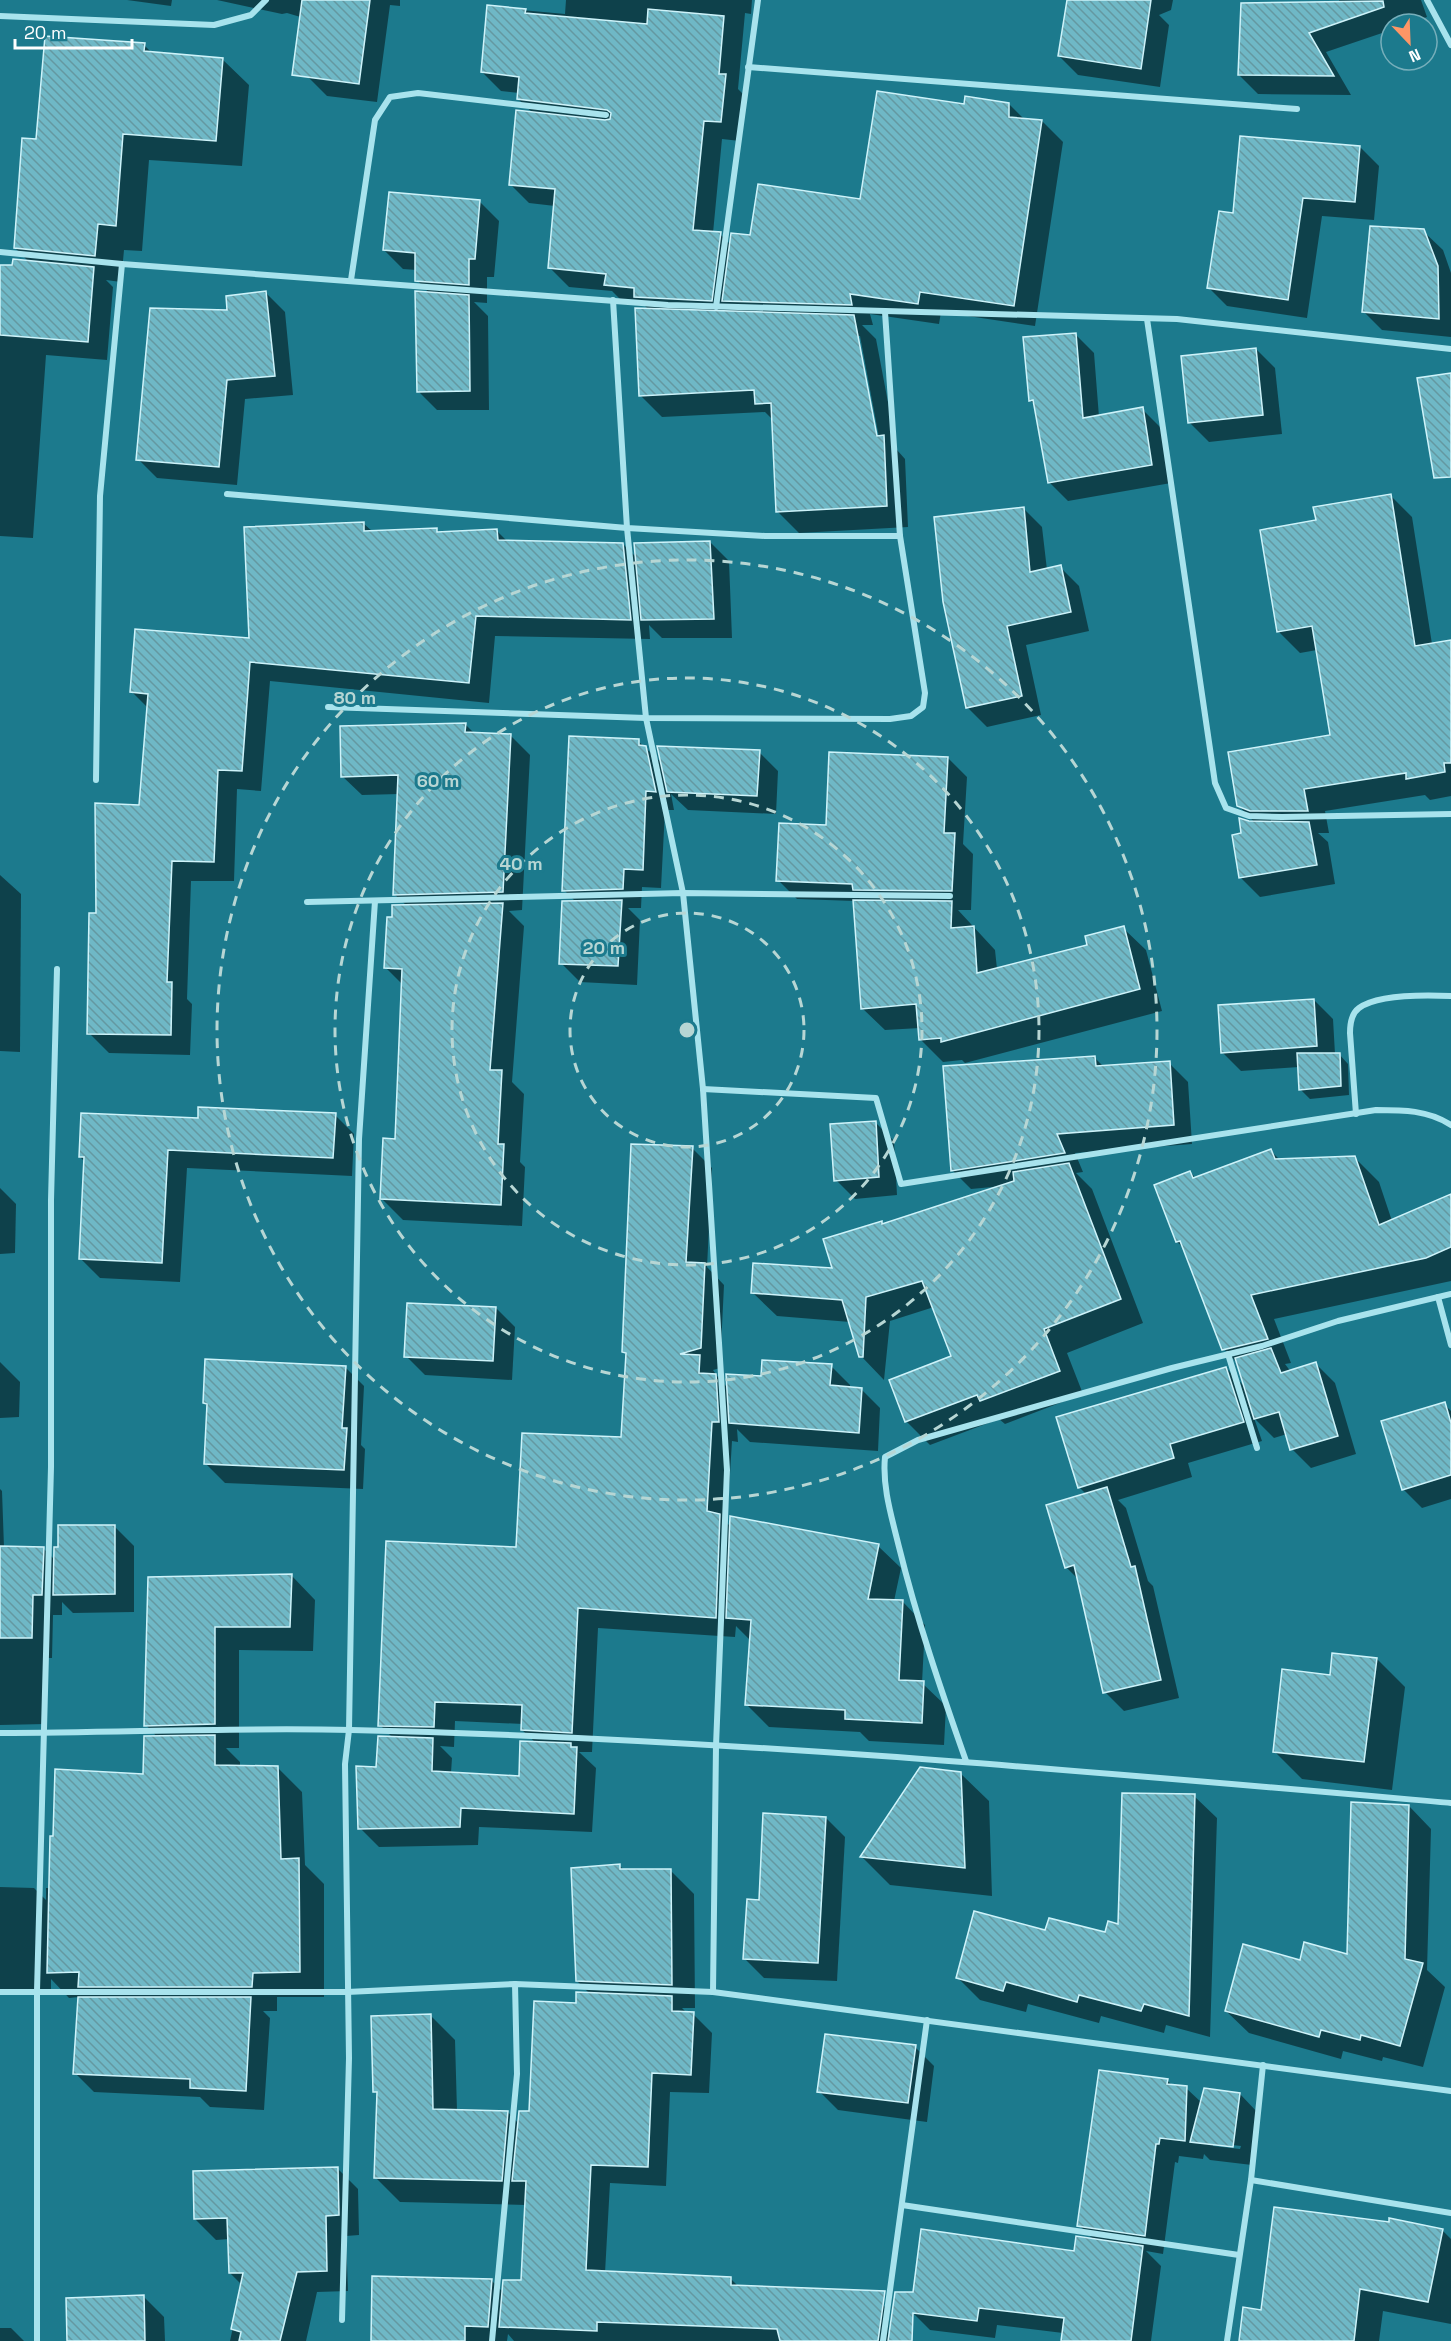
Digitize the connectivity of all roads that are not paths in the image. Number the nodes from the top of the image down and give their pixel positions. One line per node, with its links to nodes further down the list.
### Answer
1 (266, 0): 4 (street)
2 (758, 0): 6 (street)
3 (1426, 0): 5 (street)
4 (0, 16)
5 (1451, 45)
6 (748, 67): 7 (street); 13 (street)
7 (1297, 110)
8 (606, 115): 11 (street)
9 (0, 252): 10 (street)
10 (122, 264): 11 (street); 22 (street)
11 (351, 280): 12 (street)
12 (613, 300): 13 (street); 18 (street)
13 (716, 307): 14 (street)
14 (885, 312): 15 (street); 19 (street)
15 (1147, 319): 16 (street); 23 (street)
16 (1451, 349)
17 (227, 494): 18 (street)
18 (627, 528): 19 (street); 21 (street)
19 (900, 536): 21 (street)
20 (328, 707): 21 (street)
21 (646, 718): 24 (street)
22 (96, 780)
23 (1451, 814)
24 (683, 893): 25 (street); 26 (street); 30 (street)
25 (950, 896)
26 (375, 901): 27 (street); 38 (street)
27 (307, 902)
28 (57, 969): 40 (street)
29 (1451, 996): 31 (street)
30 (703, 1089): 31 (street); 41 (street)
31 (1356, 1114): 32 (street)
32 (1451, 1125)
33 (1451, 1294): 34 (street)
34 (1438, 1297): 35 (street); 36 (street)
35 (1451, 1345)
36 (1228, 1354): 37 (street); 42 (street)
37 (1257, 1448)
38 (349, 1730): 40 (street); 41 (street); 47 (street)
39 (0, 1733): 40 (street)
40 (42, 1733): 45 (street)
41 (716, 1746): 42 (street); 48 (street)
42 (966, 1761): 43 (street)
43 (1451, 1803)
44 (515, 1984): 47 (street); 48 (street); 58 (street)
45 (37, 1991): 46 (street); 47 (street); 57 (street)
46 (0, 1992)
47 (347, 1992): 56 (street)
48 (713, 1992): 49 (street)
49 (927, 2020): 50 (street); 53 (street)
50 (1263, 2065): 51 (street); 52 (street)
51 (1451, 2091)
52 (1251, 2180): 54 (street); 55 (street)
53 (902, 2205): 55 (street); 59 (street)
54 (1451, 2213)
55 (1239, 2254): 60 (street)
56 (342, 2320)
57 (37, 2341)
58 (492, 2341)
59 (883, 2341)
60 (1227, 2341)

